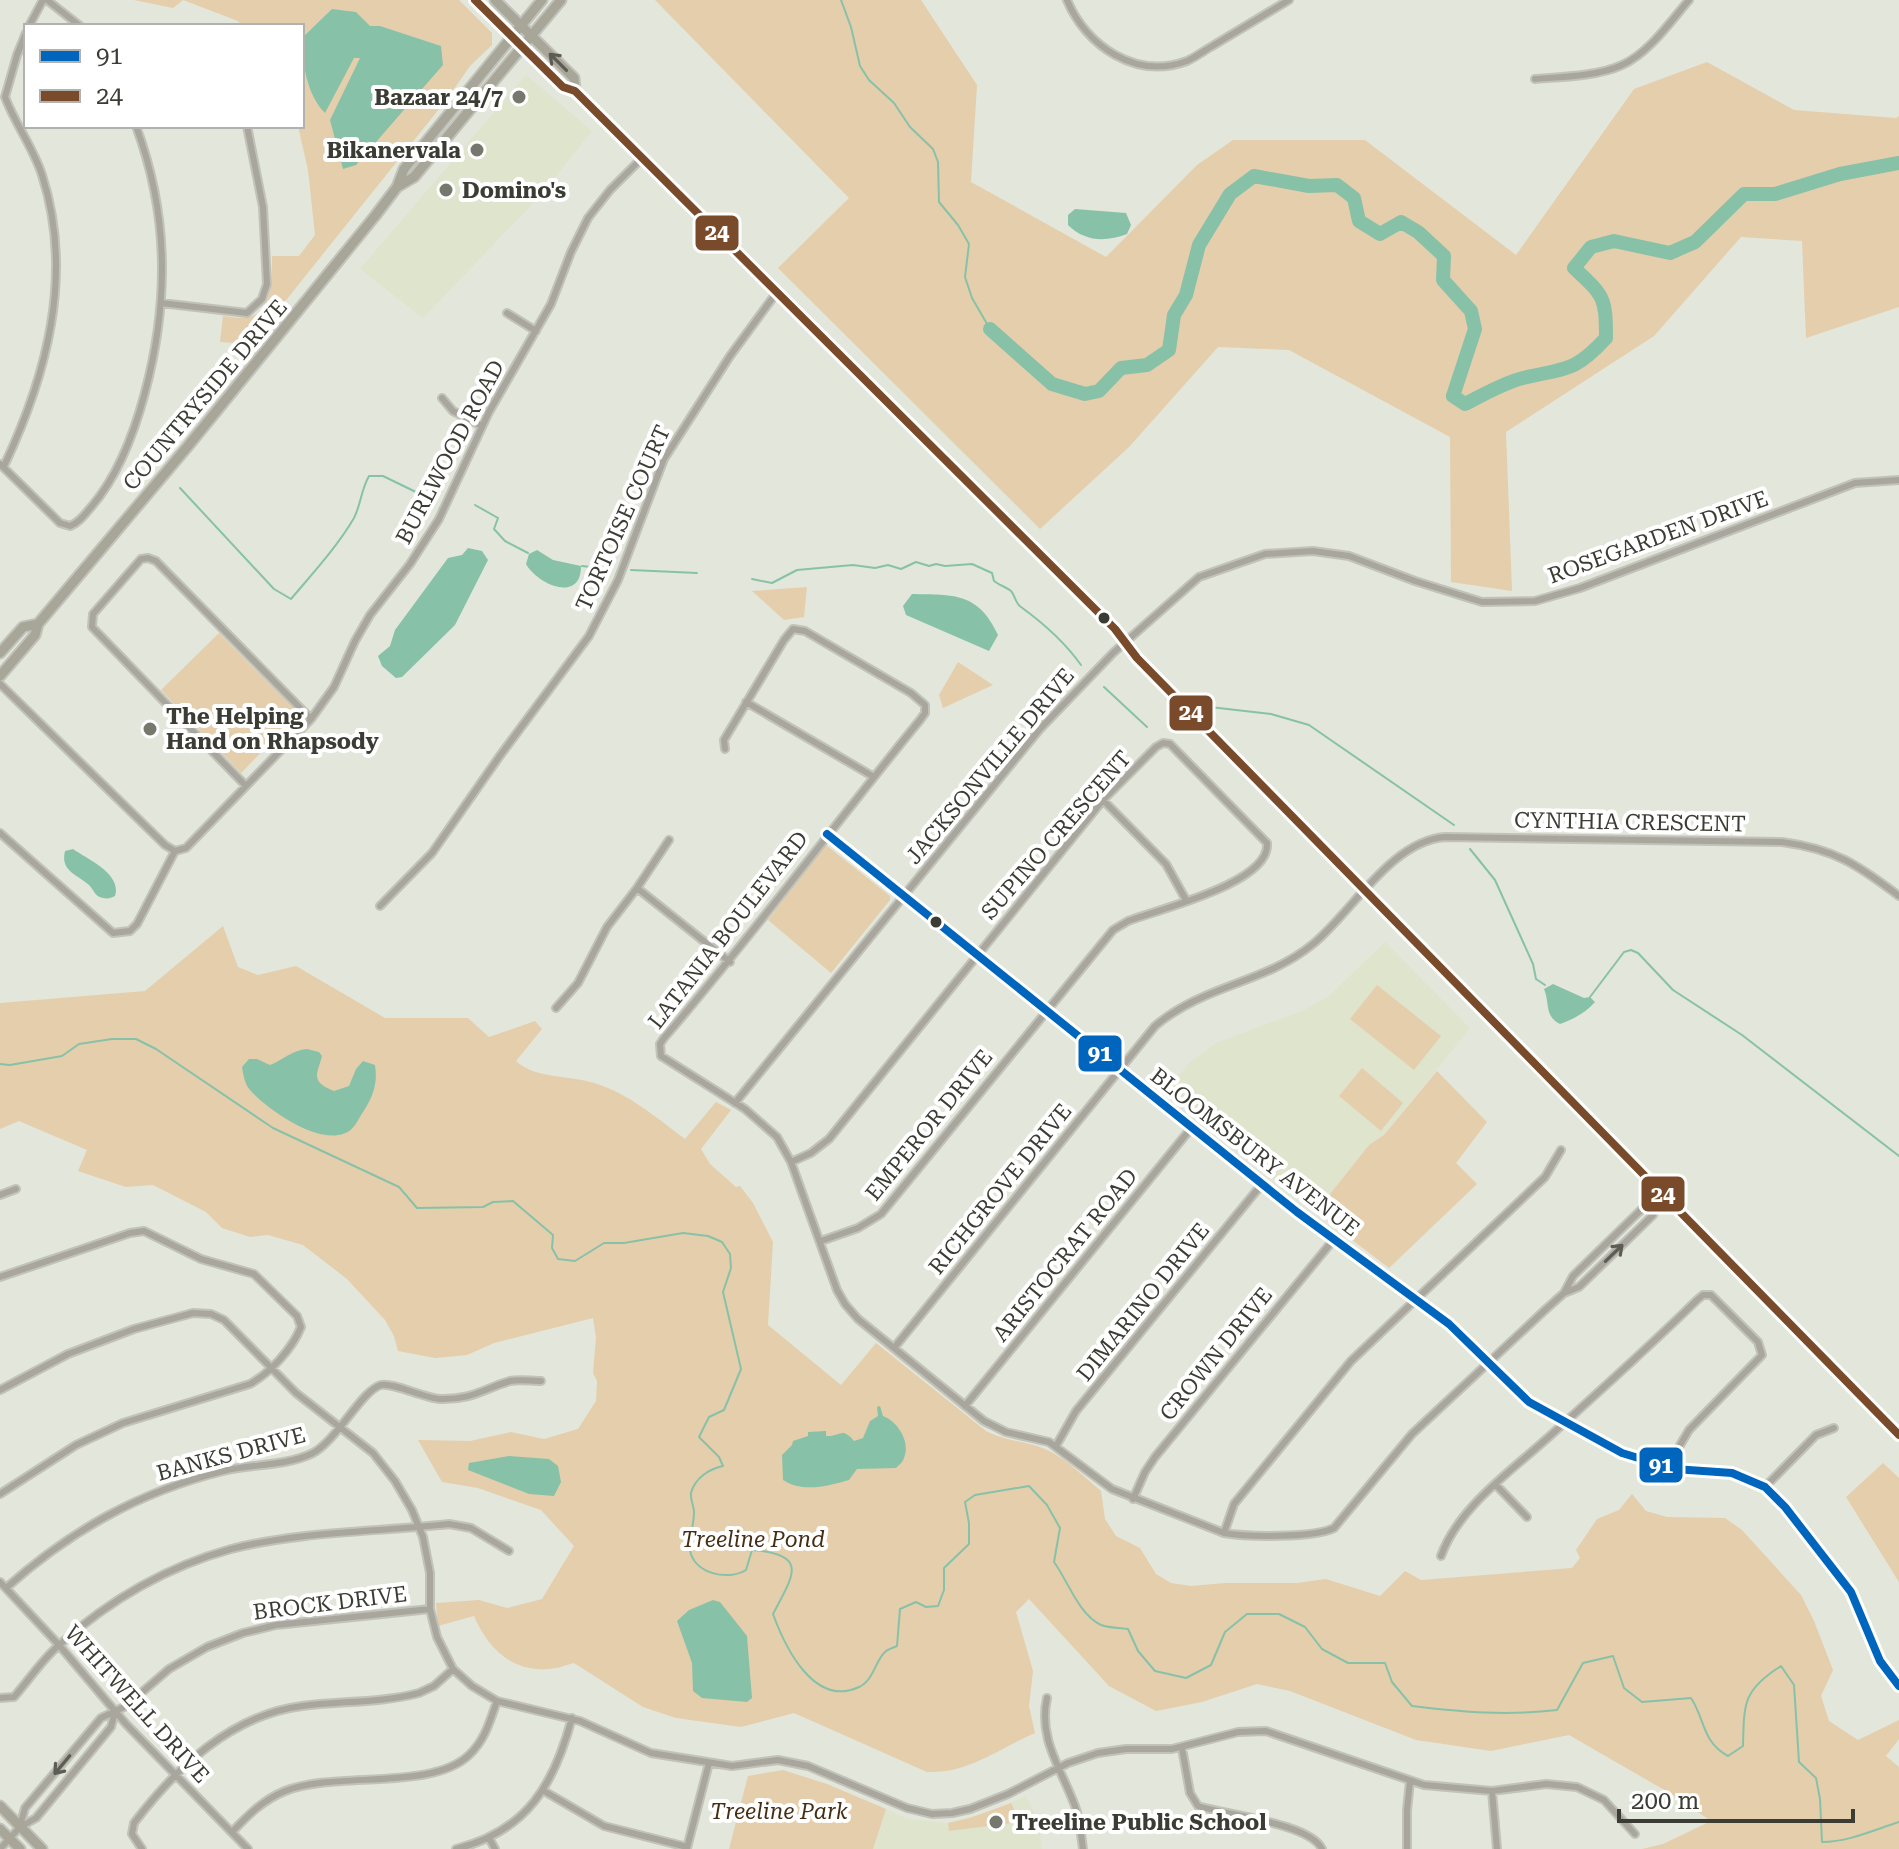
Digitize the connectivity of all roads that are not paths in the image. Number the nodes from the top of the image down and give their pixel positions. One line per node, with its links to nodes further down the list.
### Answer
1 (45, 0): 9 (street); 10 (street)
2 (475, 0): 13 (street)
3 (495, 0): 11 (street)
4 (542, 0): 11 (street, COUNTRYSIDE DRIVE)
5 (561, 0): 12 (street, COUNTRYSIDE DRIVE)
6 (1067, 0): 7 (street)
7 (1289, 0)
8 (1689, 0): 16 (street)
9 (30, 24)
10 (77, 24)
11 (521, 26): 12 (street); 13 (street, COUNTRYSIDE DRIVE)
12 (532, 36): 15 (street, COUNTRYSIDE DRIVE); 17 (street, one-way to 12)
13 (512, 37): 15 (street); 21 (street, COUNTRYSIDE DRIVE)
14 (24, 38): 28 (street)
15 (523, 47): 17 (street); 21 (street, COUNTRYSIDE DRIVE)
16 (1535, 79)
17 (575, 91): 20 (street)
18 (137, 128): 23 (street)
19 (247, 128): 23 (street)
20 (642, 158): 22 (street); 25 (street, BURLWOOD ROAD)
21 (397, 187): 30 (street, COUNTRYSIDE DRIVE)
22 (777, 292): 31 (street); 50 (street, TORTOISE COURT)
23 (161, 303): 28 (street)
24 (507, 313): 25 (street)
25 (536, 331): 27 (street, BURLWOOD ROAD)
26 (442, 398): 27 (street)
27 (482, 426): 36 (street, BURLWOOD ROAD)
28 (2, 465)
29 (1899, 480): 31 (street, ROSEGARDEN DRIVE)
30 (38, 624): 32 (street, COUNTRYSIDE DRIVE); 33 (street, COUNTRYSIDE DRIVE)
31 (1126, 643): 46 (street); 48 (street, JACKSONVILLE DRIVE)
32 (0, 653)
33 (0, 676)
34 (0, 684): 44 (street)
35 (746, 702): 37 (street); 38 (street); 38 (street, LATANIA BOULEVARD)
36 (311, 719): 39 (street, BURLWOOD ROAD); 39 (street)
37 (725, 749)
38 (874, 777): 42 (street, LATANIA BOULEVARD)
39 (246, 786): 44 (street, BURLWOOD ROAD)
40 (1103, 800): 49 (street); 49 (street, SUPINO CRESCENT); 51 (street, SUPINO CRESCENT)
41 (0, 833): 44 (street)
42 (827, 834): 48 (street, BLOOMSBURY AVENUE); 52 (street, LATANIA BOULEVARD)
43 (669, 840): 45 (street)
44 (175, 851)
45 (637, 888): 52 (street); 53 (street)
46 (1365, 890): 47 (street, CYNTHIA CRESCENT); 55 (street, RICHGROVE DRIVE); 63 (street)
47 (1899, 896)
48 (904, 897): 51 (street, BLOOMSBURY AVENUE); 56 (street, JACKSONVILLE DRIVE)
49 (1186, 900): 54 (street, SUPINO CRESCENT)
50 (380, 906)
51 (978, 955): 54 (street, BLOOMSBURY AVENUE); 59 (street, SUPINO CRESCENT)
52 (730, 962): 56 (street, LATANIA BOULEVARD)
53 (556, 1008)
54 (1047, 1010): 55 (street, BLOOMSBURY AVENUE); 66 (street, EMPEROR DRIVE)
55 (1120, 1069): 57 (street, BLOOMSBURY AVENUE); 70 (street, RICHGROVE DRIVE)
56 (735, 1103): 59 (street, LATANIA BOULEVARD)
57 (1192, 1127): 60 (street, BLOOMSBURY AVENUE); 75 (street, ARISTOCRAT ROAD)
58 (1561, 1150): 69 (street)
59 (791, 1162): 66 (street, LATANIA BOULEVARD)
60 (1262, 1184): 65 (street, BLOOMSBURY AVENUE); 80 (street, DIMARINO DRIVE)
61 (16, 1189): 62 (street)
62 (0, 1195)
63 (1664, 1195): 64 (street, LATANIA BOULEVARD); 79 (street)
64 (1656, 1203): 68 (street, LATANIA BOULEVARD); 68 (street, LATANIA BOULEVARD, one-way to 64)
65 (1335, 1238): 69 (street, BLOOMSBURY AVENUE); 85 (street, CROWN DRIVE)
66 (821, 1241): 70 (street, LATANIA BOULEVARD)
67 (0, 1277): 72 (street)
68 (1564, 1293): 71 (street, LATANIA BOULEVARD)
69 (1416, 1299): 71 (street, BLOOMSBURY AVENUE); 88 (street)
70 (894, 1348): 75 (street, LATANIA BOULEVARD)
71 (1487, 1363): 76 (street, BLOOMSBURY AVENUE); 88 (street, LATANIA BOULEVARD)
72 (270, 1368): 74 (street); 77 (street); 84 (street)
73 (541, 1381): 77 (street, BANKS DRIVE)
74 (0, 1390)
75 (965, 1406): 80 (street, LATANIA BOULEVARD)
76 (1564, 1423): 81 (street, BLOOMSBURY AVENUE); 81 (street); 82 (street)
77 (341, 1428): 87 (street); 91 (street, BANKS DRIVE)
78 (1834, 1428): 83 (street)
79 (1899, 1435)
80 (1056, 1446): 85 (street, LATANIA BOULEVARD)
81 (1674, 1469): 83 (street, BLOOMSBURY AVENUE)
82 (1496, 1485): 86 (street); 90 (street)
83 (1765, 1487): 95 (street, BLOOMSBURY AVENUE)
84 (0, 1494)
85 (1133, 1499): 88 (street, LATANIA BOULEVARD)
86 (1527, 1517)
87 (419, 1527): 89 (street); 92 (street); 93 (street)
88 (1224, 1533)
89 (509, 1551)
90 (1441, 1556)
91 (3, 1585): 93 (street, WHITWELL DRIVE)
92 (430, 1609): 94 (street); 99 (street, BROCK DRIVE)
93 (59, 1645): 96 (street); 99 (street, WHITWELL DRIVE)
94 (453, 1669): 98 (street); 104 (street)
95 (1899, 1686)
96 (0, 1698)
97 (1047, 1698): 103 (street)
98 (497, 1701): 100 (street); 111 (street)
99 (115, 1712): 104 (street, WHITWELL DRIVE); 109 (street, BROCK DRIVE); 109 (street, BROCK DRIVE, one-way to 109)
100 (572, 1718): 102 (street); 106 (street)
101 (1182, 1748): 103 (street); 105 (street); 124 (street)
102 (709, 1763): 103 (street); 115 (street)
103 (1058, 1768): 123 (street)
104 (177, 1776): 111 (street, WHITWELL DRIVE); 119 (street)
105 (1410, 1781): 107 (street); 125 (street)
106 (544, 1791): 113 (street); 115 (street)
107 (1492, 1791): 112 (street); 126 (street)
108 (0, 1806): 109 (street)
109 (20, 1827): 114 (street, BROCK DRIVE); 118 (street)
110 (0, 1829): 114 (street)
111 (232, 1832): 120 (street, WHITWELL DRIVE)
112 (1635, 1834)
113 (489, 1838): 121 (street); 122 (street)
114 (9, 1839): 116 (street, BROCK DRIVE); 117 (street)
115 (687, 1848)
116 (0, 1849)
117 (20, 1849)
118 (42, 1849)
119 (142, 1849)
120 (248, 1849)
121 (456, 1849)
122 (495, 1849)
123 (1083, 1849)
124 (1322, 1849)
125 (1407, 1849)
126 (1497, 1849)

